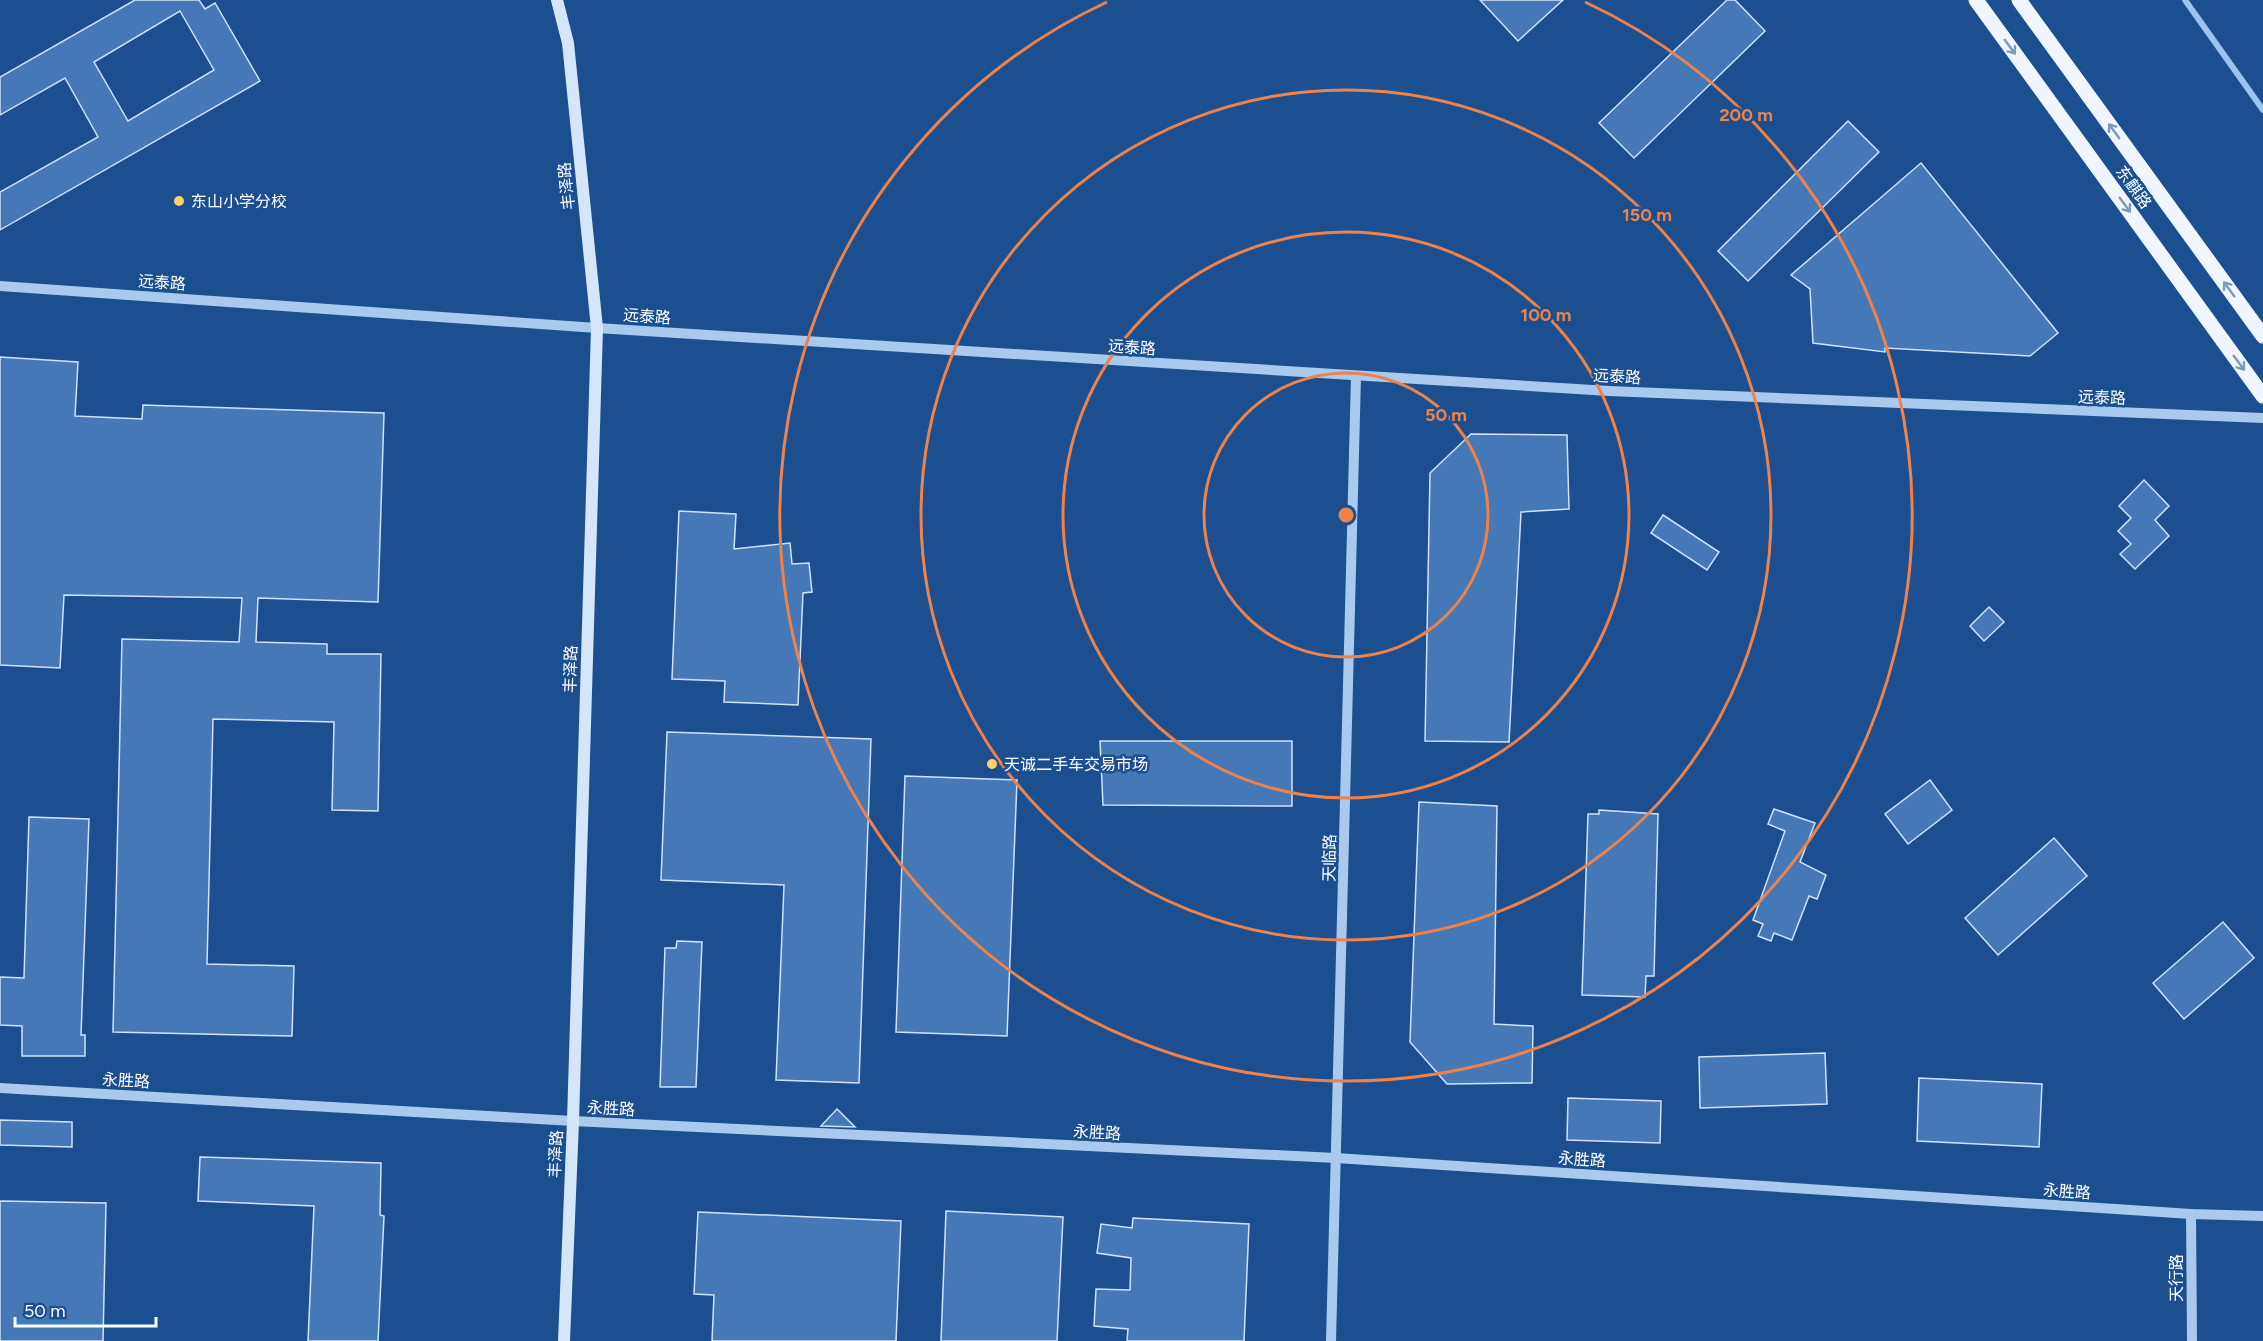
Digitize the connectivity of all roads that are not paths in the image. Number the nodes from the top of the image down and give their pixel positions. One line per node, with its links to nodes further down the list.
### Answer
1 (557, 0): 5 (main road, 丰泽路)
2 (1976, 0): 8 (main road, 东麒路, one-way to 8)
3 (2019, 0): 6 (main road, 东麒路, one-way to 3)
4 (0, 286): 5 (street, 远泰路)
5 (597, 328): 7 (street, 远泰路); 11 (main road, 丰泽路)
6 (2263, 336)
7 (1356, 376): 9 (street, 远泰路); 12 (street, 天临路)
8 (2263, 396)
9 (2263, 418)
10 (0, 1088): 11 (street, 永胜路)
11 (573, 1121): 12 (street, 永胜路); 15 (main road, 丰泽路)
12 (1336, 1158): 13 (street, 永胜路); 16 (street, 天临路)
13 (2191, 1214): 14 (street, 永胜路); 17 (street, 天行路)
14 (2263, 1216)
15 (564, 1341)
16 (1331, 1341)
17 (2192, 1341)

